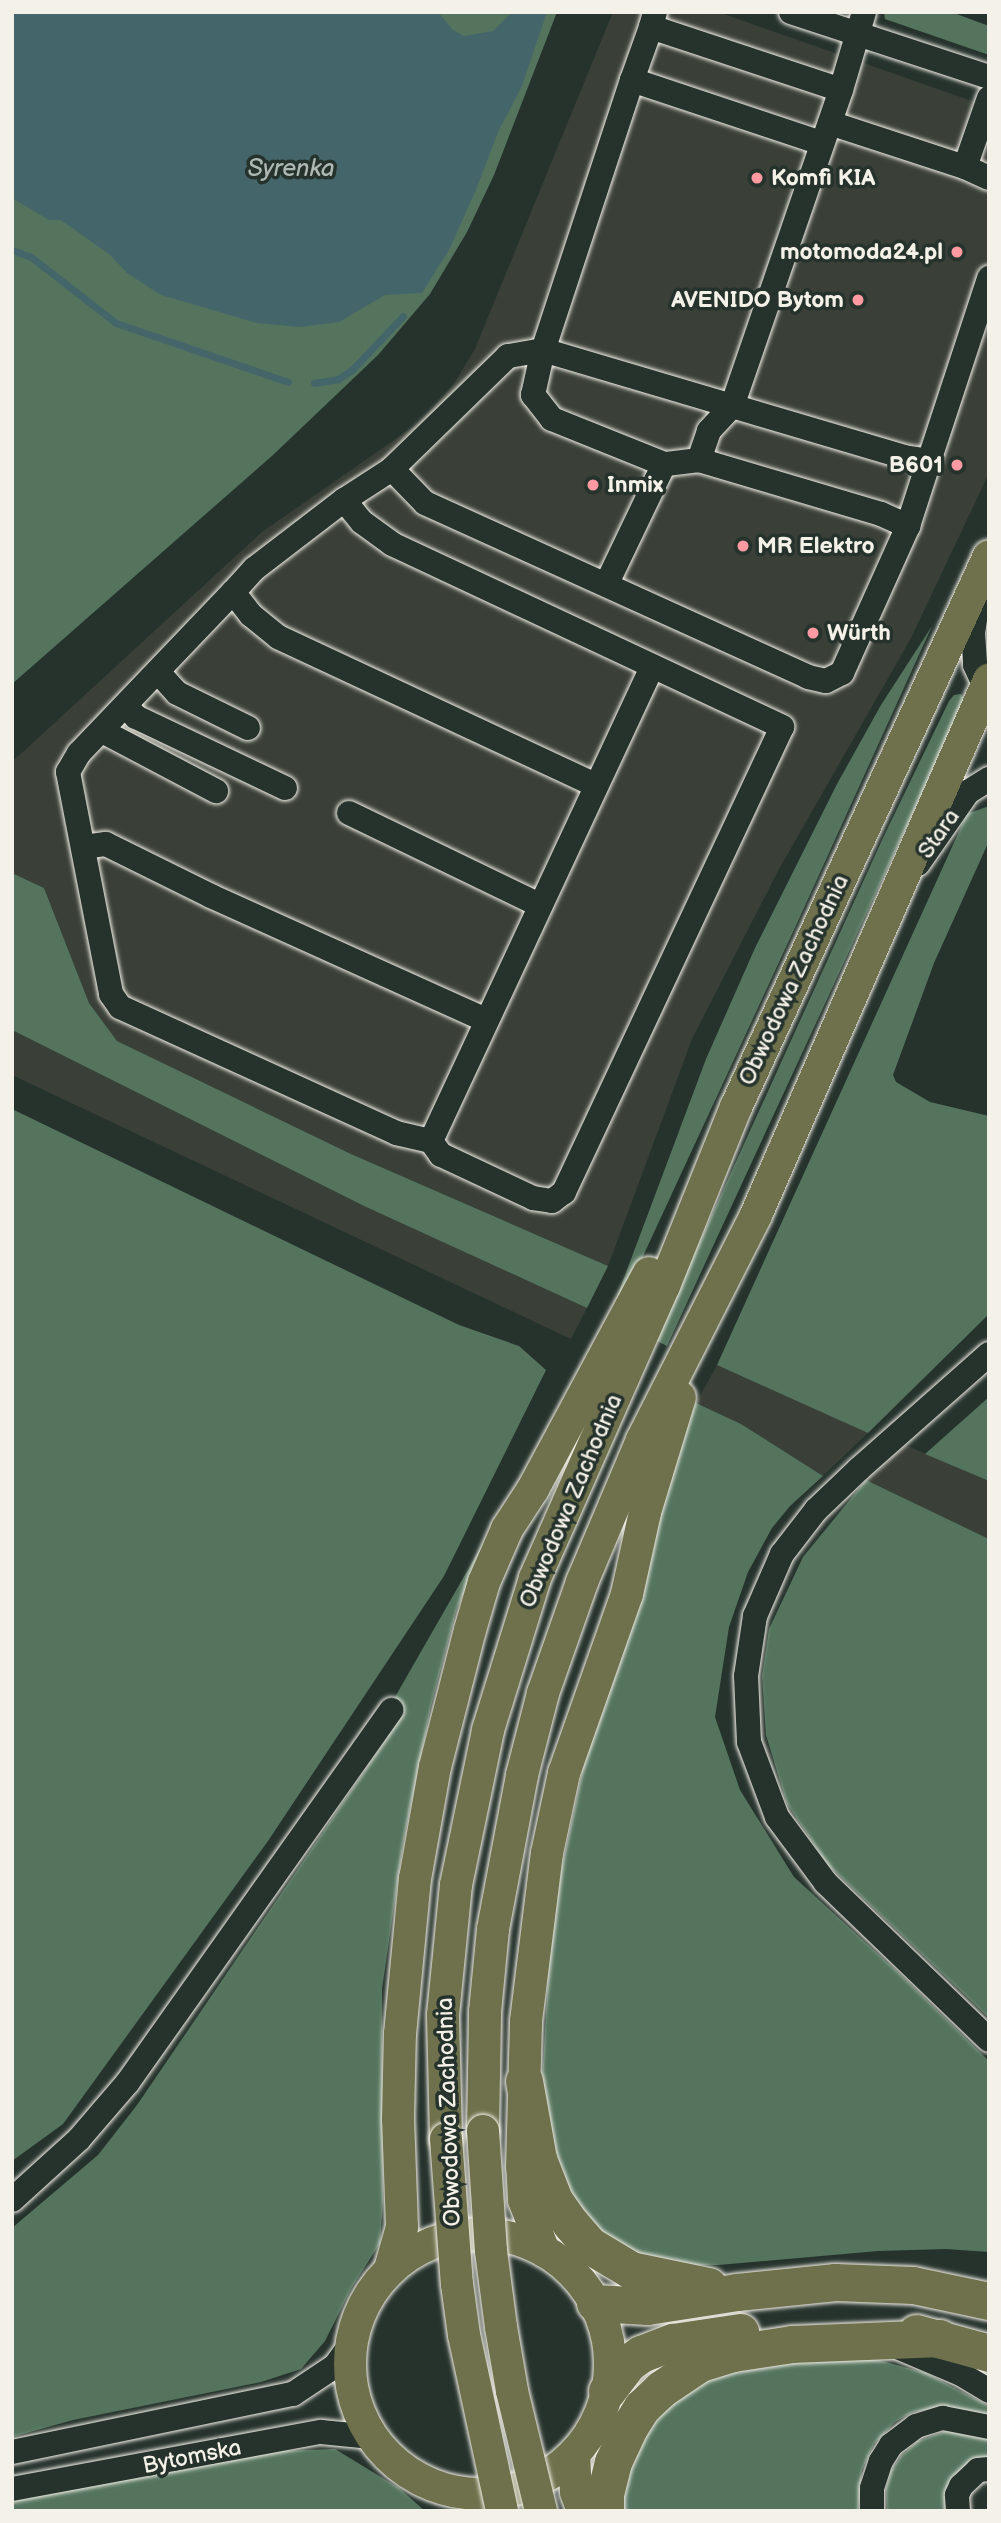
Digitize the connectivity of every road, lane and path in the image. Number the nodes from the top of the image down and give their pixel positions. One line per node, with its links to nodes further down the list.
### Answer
1 (790, 12): 4 (street)
2 (842, 12): 4 (street)
3 (653, 20): 6 (street); 7 (street)
4 (861, 23): 5 (street); 7 (street)
5 (989, 77)
6 (632, 80): 9 (street); 13 (street)
7 (841, 90): 9 (street)
8 (989, 99): 10 (street)
9 (825, 133): 10 (street); 14 (street)
10 (965, 167): 11 (street)
11 (989, 178)
12 (989, 278): 16 (street)
13 (543, 350): 14 (street); 17 (street); 18 (street)
14 (732, 406): 15 (street); 16 (street)
15 (699, 460): 17 (street); 20 (street)
16 (929, 461): 20 (street)
17 (664, 464): 23 (street)
18 (392, 470): 19 (street); 23 (street)
19 (344, 500): 24 (street); 25 (street)
20 (908, 526): 23 (street)
21 (989, 556): 40 (main road, Obwodowa Zachodnia)
22 (989, 566): 27 (street)
23 (607, 583)
24 (233, 593): 26 (street); 32 (street)
25 (652, 667): 32 (street); 41 (street)
26 (158, 672): 28 (street); 29 (street)
27 (987, 688): 37 (main road, Obwodowa Zachodnia)
28 (126, 706): 30 (street); 33 (street)
29 (248, 728)
30 (102, 731): 34 (street); 36 (street)
31 (989, 779): 37 (street, Stara)
32 (596, 785): 38 (street)
33 (285, 788)
34 (216, 791)
35 (349, 813): 38 (street)
36 (84, 847): 39 (street); 41 (street)
37 (895, 895): 42 (main road, Obwodowa Zachodnia)
38 (539, 905): 39 (street)
39 (485, 1020): 41 (street)
40 (736, 1107): 49 (main road); 67 (main road, Obwodowa Zachodnia, bridge)
41 (431, 1141)
42 (703, 1322): 46 (main road); 68 (main road, Obwodowa Zachodnia, bridge)
43 (989, 1354): 45 (street)
44 (391, 1710): 47 (street)
45 (989, 2040)
46 (524, 2081): 48 (main road); 50 (highway)
47 (12, 2200)
48 (544, 2251): 49 (main road); 52 (main road)
49 (390, 2269): 55 (main road)
50 (737, 2292): 51 (highway); 52 (highway)
51 (989, 2301)
52 (595, 2303): 58 (main road)
53 (940, 2338): 54 (highway); 56 (highway); 58 (highway)
54 (883, 2342): 57 (street); 70 (highway)
55 (351, 2344): 60 (main road); 61 (street, Bytomska)
56 (989, 2353)
57 (989, 2390)
58 (607, 2391): 62 (main road)
59 (989, 2427): 71 (street)
60 (372, 2437): 64 (main road); 65 (street, Bytomska)
61 (12, 2452)
62 (574, 2454): 64 (main road); 69 (main road)
63 (989, 2469): 72 (street)
64 (418, 2479): 66 (main road)
65 (12, 2489)
66 (450, 2511)
67 (502, 2511)
68 (541, 2511)
69 (583, 2511)
70 (605, 2511)
71 (872, 2511)
72 (958, 2511)

